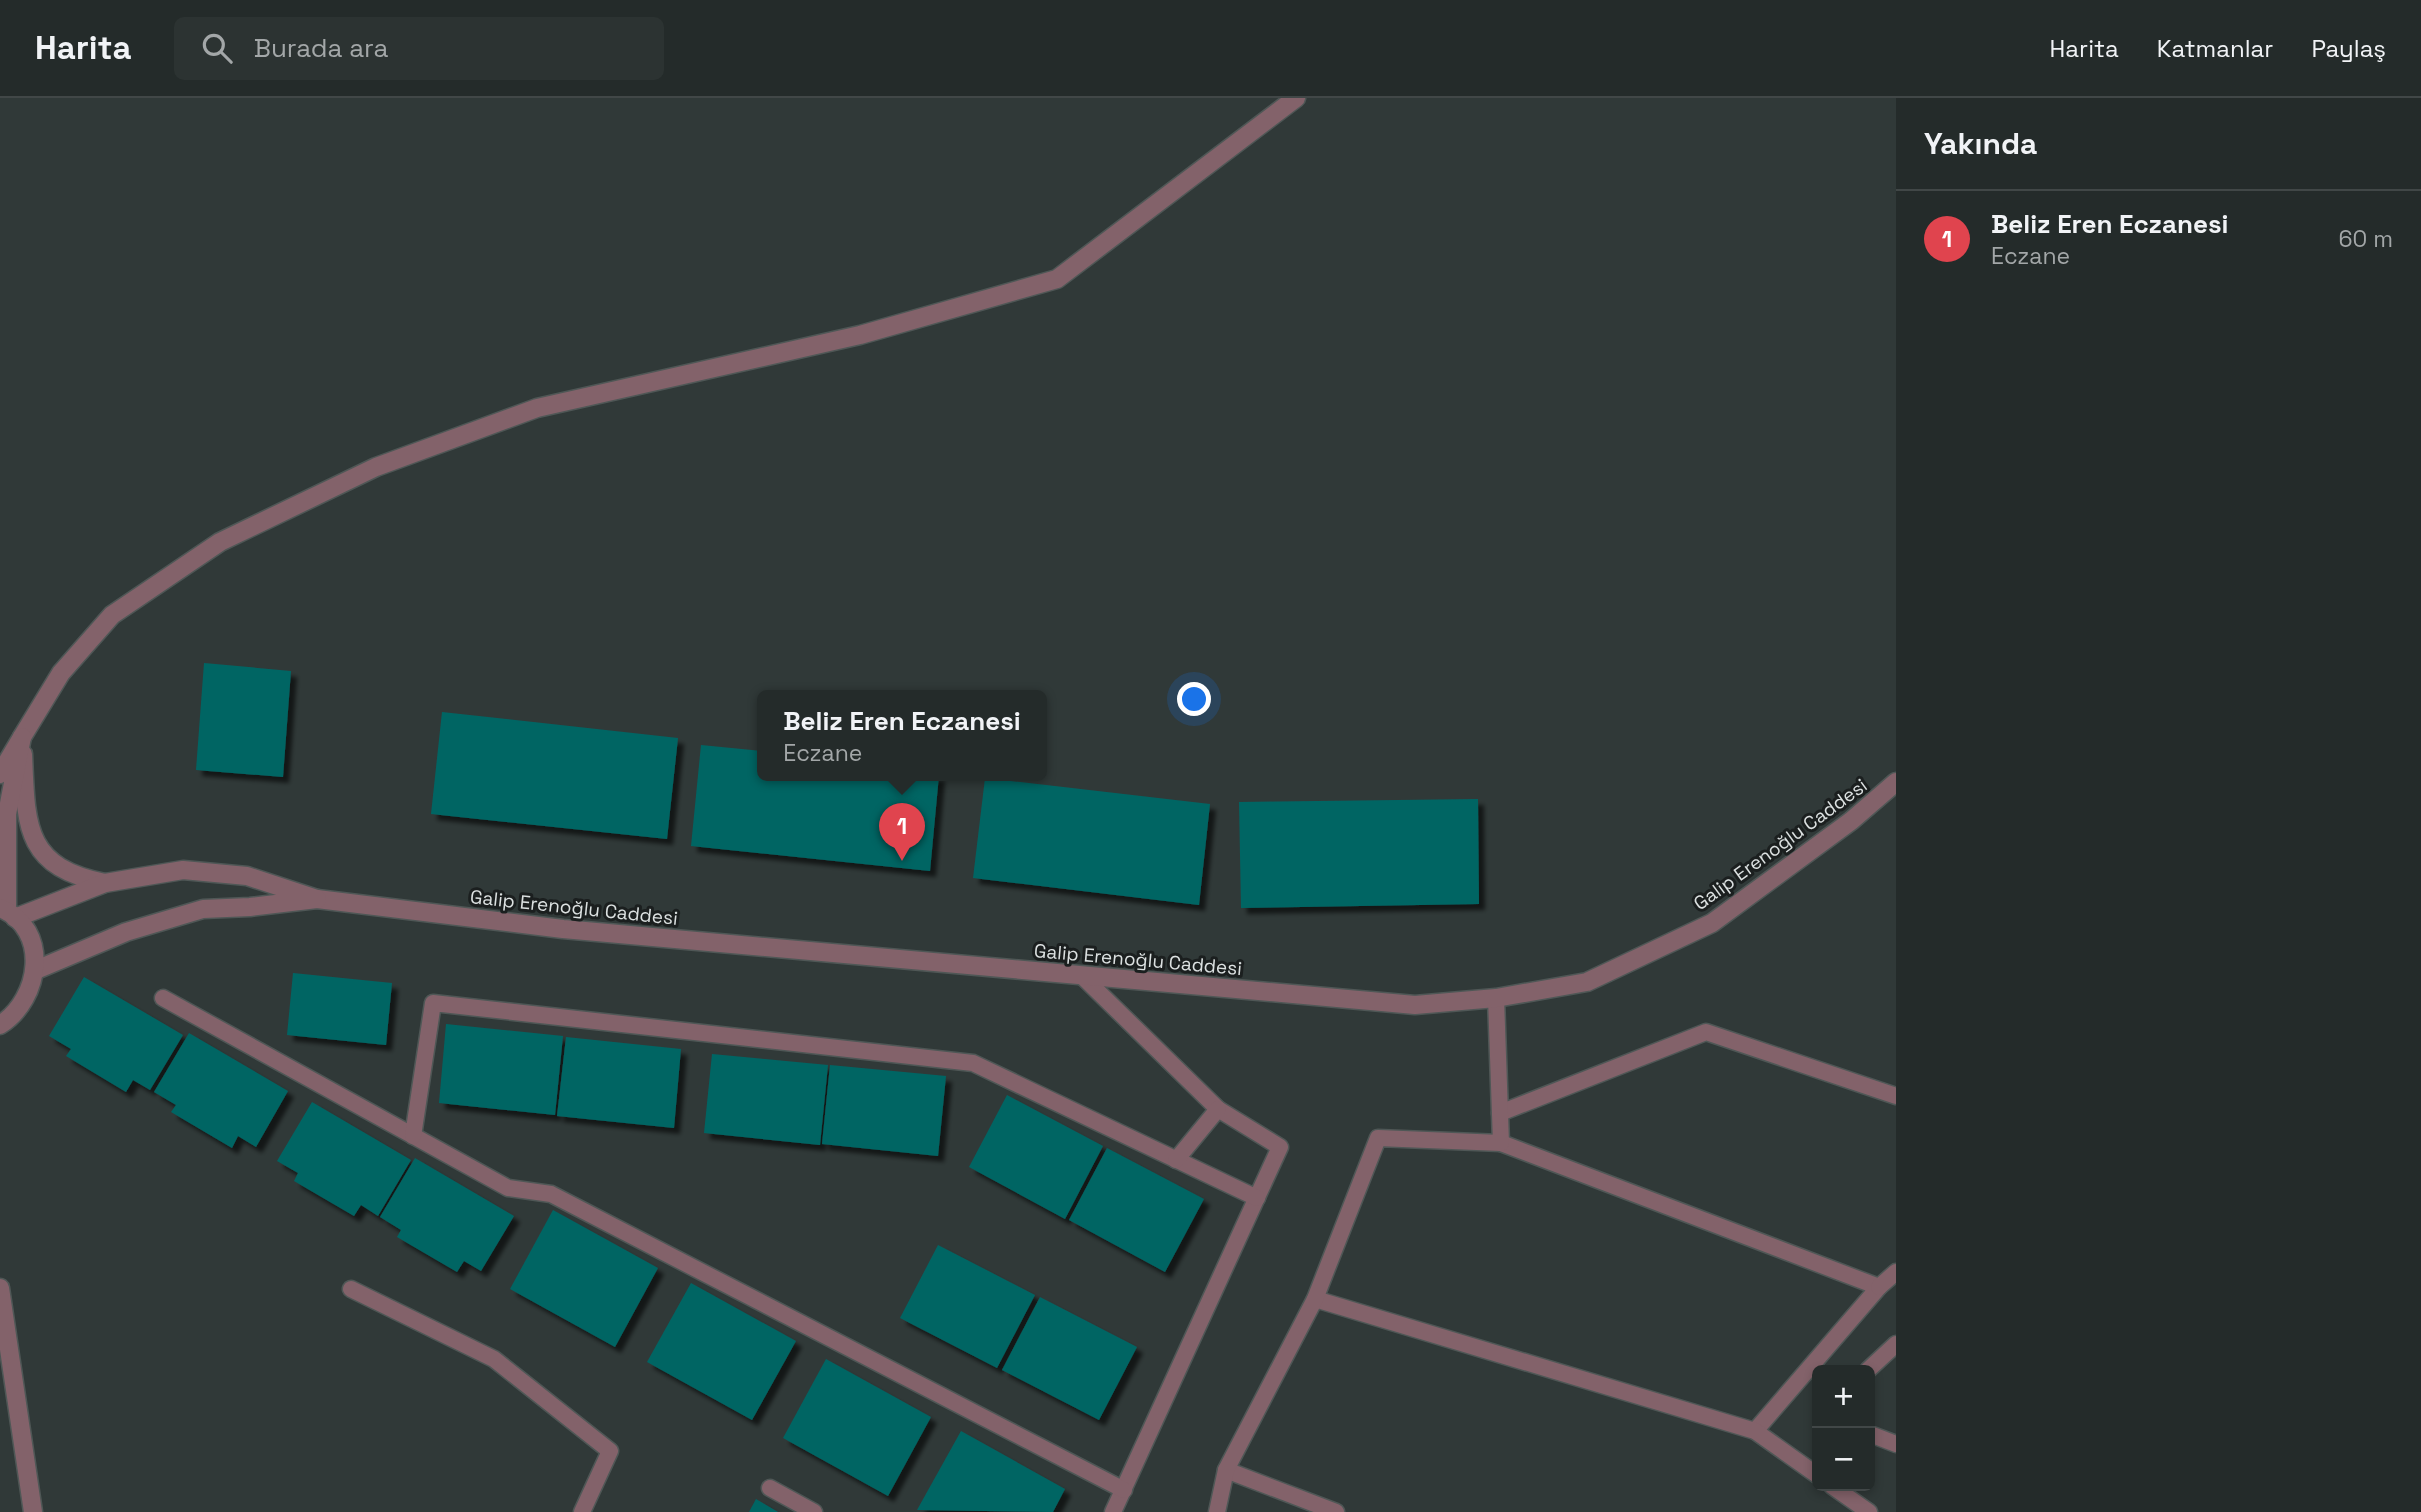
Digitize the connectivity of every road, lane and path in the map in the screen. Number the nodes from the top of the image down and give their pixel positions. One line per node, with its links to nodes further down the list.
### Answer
1 (1296, 98): 2 (street)
2 (22, 737): 3 (street); 5 (street); 7 (street)
3 (0, 775)
4 (1895, 786): 11 (street, Galip Erenoğlu Caddesi)
5 (105, 883): 6 (street); 7 (street)
6 (317, 899): 8 (street); 9 (street, Galip Erenoğlu Caddesi)
7 (7, 912): 8 (street)
8 (36, 970): 12 (street)
9 (1081, 975): 11 (street, Galip Erenoğlu Caddesi); 14 (lane)
10 (163, 998): 16 (lane)
11 (1496, 998): 15 (lane)
12 (1, 1028)
13 (1896, 1096): 15 (lane)
14 (1218, 1109): 18 (lane); 19 (lane)
15 (1500, 1113): 17 (lane)
16 (413, 1136): 18 (lane); 33 (lane)
17 (1501, 1143): 21 (lane); 24 (lane)
18 (1176, 1160): 19 (lane)
19 (1257, 1198): 33 (lane)
20 (1896, 1272): 21 (lane)
21 (1879, 1287): 27 (lane)
22 (0, 1288): 35 (street)
23 (351, 1289): 36 (lane)
24 (1315, 1299): 27 (lane); 30 (lane)
25 (1896, 1344): 26 (lane)
26 (1873, 1365)
27 (1755, 1432): 31 (lane)
28 (1875, 1436): 29 (lane)
29 (1896, 1444)
30 (1226, 1469): 39 (lane); 40 (lane)
31 (1812, 1472)
32 (770, 1488): 37 (lane)
33 (1124, 1490): 38 (lane)
34 (1839, 1491): 41 (lane)
35 (33, 1512)
36 (582, 1512)
37 (814, 1512)
38 (1113, 1512)
39 (1217, 1512)
40 (1336, 1512)
41 (1869, 1512)

